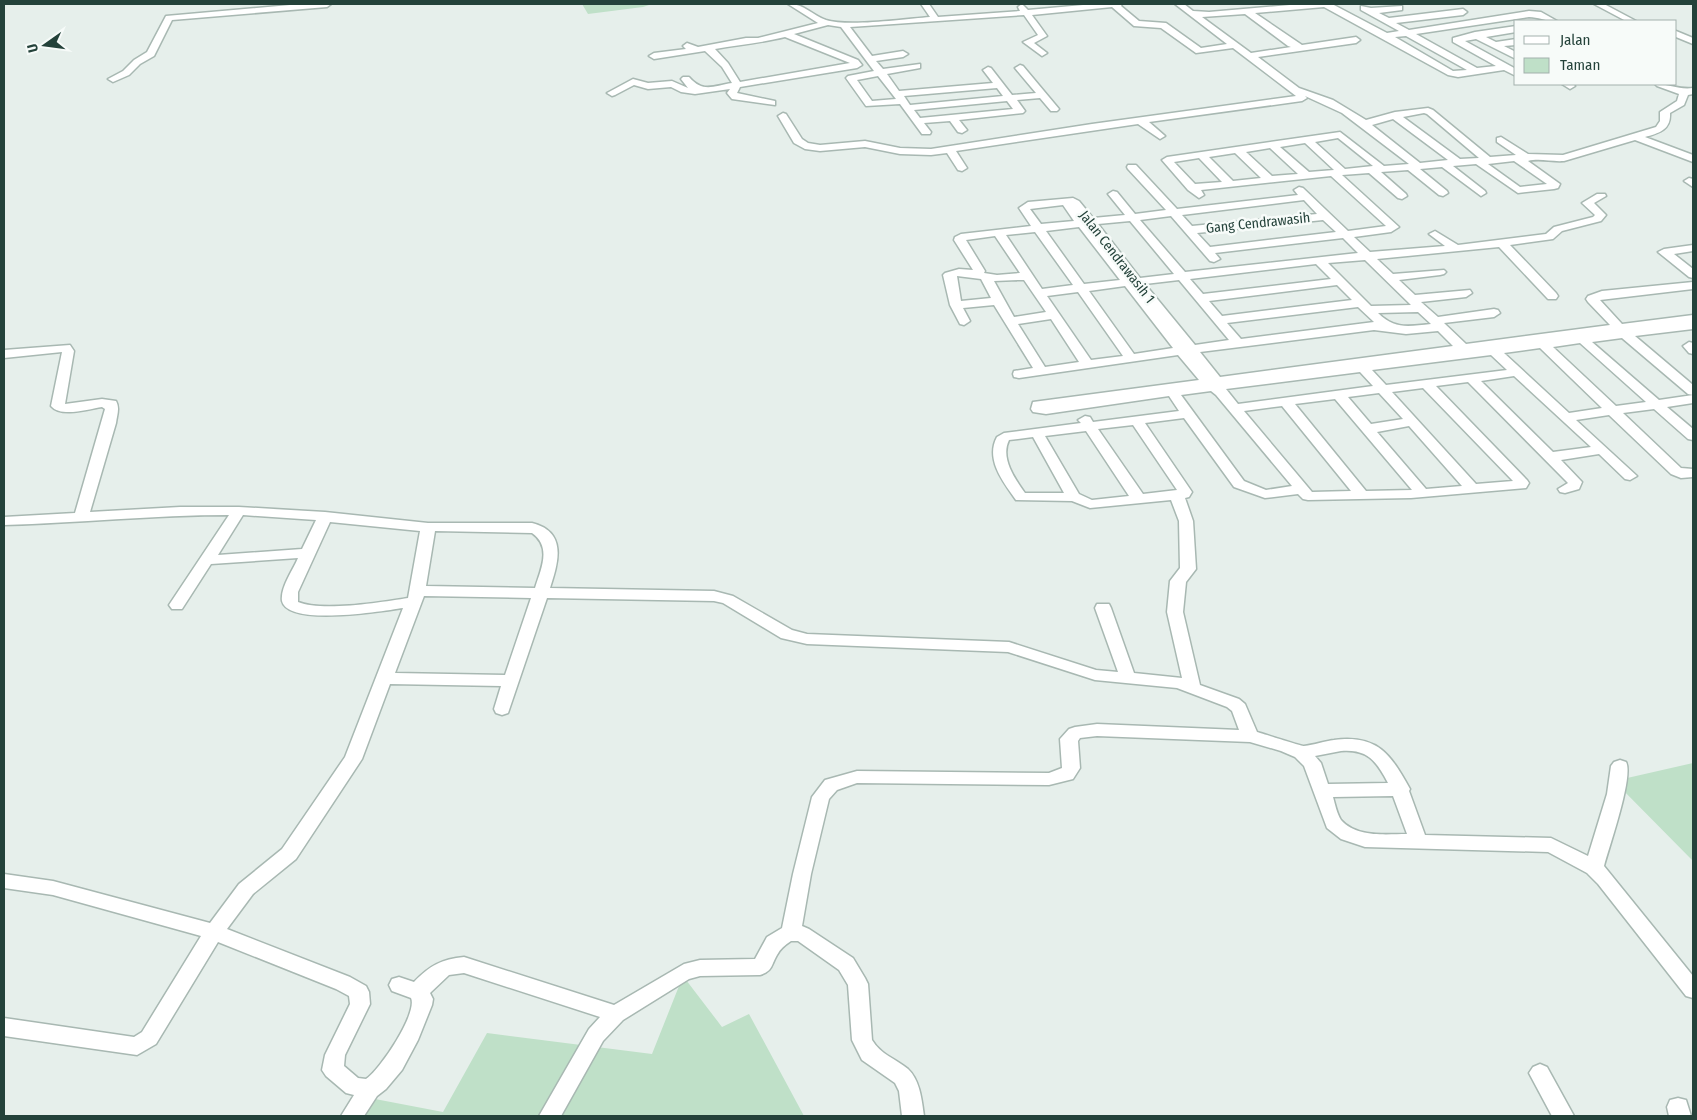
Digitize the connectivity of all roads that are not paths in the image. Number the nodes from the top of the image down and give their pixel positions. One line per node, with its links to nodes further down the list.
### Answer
1 (326, 4): 12 (street)
2 (811, 4): 10 (street)
3 (925, 4): 18 (street)
4 (1020, 4): 17 (street)
5 (1114, 4): 6 (street); 17 (street); 35 (street)
6 (1118, 4)
7 (1179, 4): 15 (street)
8 (1325, 4): 11 (street); 30 (street)
9 (1598, 4): 20 (street)
10 (794, 5): 22 (street)
11 (1291, 5): 14 (street)
12 (235, 8): 51 (street)
13 (1399, 8): 21 (street)
14 (1246, 11): 15 (street); 33 (street)
15 (1191, 12): 35 (street)
16 (1463, 12): 21 (street)
17 (1026, 13): 18 (street); 38 (street)
18 (936, 20): 23 (street)
19 (1549, 20): 24 (street)
20 (1630, 20)
21 (1389, 22): 27 (street)
22 (827, 23): 23 (street); 26 (street)
23 (844, 25): 43 (street)
24 (1454, 25): 27 (street); 29 (street)
25 (1514, 29): 29 (street)
26 (783, 33): 36 (street); 53 (street)
27 (1409, 33): 30 (street); 49 (street)
28 (1677, 34): 31 (street)
29 (1476, 35): 34 (street); 45 (street)
30 (1386, 36): 49 (street)
31 (1693, 41)
32 (1514, 42): 34 (street)
33 (1291, 44): 37 (street); 37 (street)
34 (1495, 45): 40 (street)
35 (1236, 46): 42 (street)
36 (708, 48): 41 (street); 53 (street)
37 (1302, 49): 42 (street)
38 (1042, 53)
39 (902, 54): 43 (street)
40 (1514, 54)
41 (654, 56)
42 (1249, 56): 56 (street)
43 (870, 58): 48 (street)
44 (917, 66): 48 (street)
45 (1505, 67): 49 (street); 50 (street)
46 (1020, 68): 60 (street)
47 (988, 70): 54 (street)
48 (879, 71): 62 (street); 62 (street)
49 (1477, 72)
50 (1514, 72)
51 (113, 79)
52 (686, 79): 57 (street)
53 (737, 85): 57 (street); 63 (street)
54 (999, 85): 61 (street); 62 (street)
55 (1664, 85): 58 (street)
56 (1296, 90): 70 (street); 71 (street)
57 (699, 91): 59 (street)
58 (1690, 91): 75 (street)
59 (612, 93)
60 (1042, 95): 61 (street); 64 (street)
61 (1010, 98): 62 (street); 68 (street)
62 (903, 101): 69 (street)
63 (772, 103)
64 (1054, 109)
65 (1081, 115): 72 (street)
66 (1395, 115): 71 (street); 87 (street); 88 (street)
67 (783, 116): 82 (street)
68 (953, 118): 69 (street); 73 (street)
69 (918, 121): 74 (street)
70 (1141, 121): 72 (street); 76 (street)
71 (1365, 124): 90 (street)
72 (1092, 127): 82 (street)
73 (962, 130)
74 (926, 132)
75 (1650, 133): 77 (street); 81 (street)
76 (1160, 136)
77 (1638, 137): 85 (street); 86 (street)
78 (1306, 139): 80 (street); 93 (street); 94 (street)
79 (1501, 140): 85 (street)
80 (1272, 144): 83 (street); 95 (street)
81 (1693, 148)
82 (950, 150): 92 (street)
83 (1238, 150): 84 (street); 97 (street)
84 (1202, 156): 98 (street); 99 (street)
85 (1522, 158): 87 (street); 87 (street)
86 (1693, 159)
87 (1484, 161): 88 (street)
88 (1458, 163): 89 (street)
89 (1444, 164): 90 (street); 101 (street)
90 (1414, 166): 93 (street); 100 (street)
91 (1132, 167): 107 (street)
92 (962, 168)
93 (1377, 170): 94 (street); 103 (street)
94 (1338, 173): 95 (street); 115 (street)
95 (1306, 176): 96 (street)
96 (1287, 178): 97 (street); 105 (street)
97 (1270, 180): 98 (street)
98 (1230, 184): 99 (street)
99 (1192, 188): 106 (street)
100 (1443, 193)
101 (1481, 193)
102 (1113, 194): 108 (street)
103 (1402, 196)
104 (1601, 196): 116 (street)
105 (1306, 197): 106 (street); 109 (street)
106 (1211, 207): 107 (street)
107 (1174, 212): 108 (street); 112 (street)
108 (1132, 216): 110 (street); 127 (street)
109 (1326, 216): 112 (street, Gang Cendrawasih); 115 (street)
110 (1085, 221): 111 (street); 111 (street, Jalan Cendrawasih 1); 130 (street, Jalan Cendrawasih 1)
111 (1039, 227): 113 (street); 132 (street)
112 (1190, 230): 119 (street)
113 (998, 232): 124 (street); 126 (street)
114 (1435, 234): 118 (street)
115 (1346, 235): 119 (street); 120 (street)
116 (1502, 243): 118 (street); 135 (street)
117 (1693, 248): 125 (street)
118 (1456, 249): 120 (street)
119 (1207, 251): 122 (street)
120 (1369, 256): 121 (street); 128 (street)
121 (1319, 260): 122 (street); 129 (street)
122 (1224, 271): 127 (street)
123 (1440, 272): 128 (street)
124 (983, 274): 126 (street); 138 (street); 139 (street)
125 (1693, 274)
126 (1028, 276): 133 (street)
127 (1182, 276): 130 (street); 136 (street)
128 (1390, 278): 137 (street)
129 (1340, 281): 136 (street); 140 (street)
130 (1132, 282): 132 (street); 156 (street, Jalan Cendrawasih 1)
131 (1693, 285): 151 (street)
132 (1082, 288): 133 (street); 159 (street)
133 (1039, 293): 143 (street)
134 (1466, 293): 137 (street)
135 (1552, 296)
136 (1201, 298): 145 (street)
137 (1412, 299): 141 (street)
138 (998, 300): 139 (street); 147 (street)
139 (956, 305): 144 (street)
140 (1365, 306): 141 (street); 145 (street); 150 (street)
141 (1422, 308): 148 (street)
142 (1494, 313): 148 (street)
143 (1054, 315): 147 (street); 160 (street)
144 (964, 320)
145 (1219, 320): 153 (street)
146 (1693, 320): 151 (street)
147 (1011, 321): 162 (street)
148 (1438, 324): 150 (street); 157 (street)
149 (1693, 325): 151 (street)
150 (1384, 326): 153 (street)
151 (1622, 330): 152 (street); 155 (street); 169 (street)
152 (1582, 339): 154 (street); 174 (street)
153 (1238, 343): 156 (street)
154 (1544, 345): 155 (street); 177 (street)
155 (1490, 348): 157 (street); 163 (street)
156 (1186, 350): 159 (street); 166 (street, Jalan Cendrawasih 1)
157 (1465, 351): 161 (street)
158 (4, 354): 200 (street)
159 (1131, 358): 160 (street)
160 (1086, 364): 162 (street)
161 (1361, 365): 166 (street); 168 (street)
162 (1041, 371): 164 (street)
163 (1518, 372): 165 (street); 179 (street)
164 (1019, 374)
165 (1472, 379): 167 (street); 187 (street)
166 (1216, 385): 170 (street); 175 (street); 176 (street, Jalan Cendrawasih 1)
167 (1427, 385): 168 (street); 190 (street)
168 (1383, 390): 171 (street); 181 (street)
169 (1693, 391)
170 (1172, 392): 175 (street); 178 (street)
171 (1339, 395): 173 (street); 183 (street)
172 (1693, 399): 174 (street)
173 (1286, 402): 176 (street); 194 (street)
174 (1656, 404): 177 (street); 185 (street)
175 (1075, 406): 182 (street)
176 (1234, 408): 191 (street, Jalan Cendrawasih 1)
177 (1611, 410): 179 (street); 188 (street)
178 (1186, 414): 180 (street); 191 (street)
179 (1566, 417): 186 (street)
180 (1136, 420): 182 (street); 195 (street)
181 (1412, 422): 183 (street); 190 (street)
182 (1088, 426): 184 (street); 197 (street)
183 (1368, 429): 193 (street)
184 (1037, 432): 196 (street); 196 (street)
185 (1693, 436)
186 (1602, 450): 187 (street); 189 (street)
187 (1550, 457): 192 (street)
188 (1693, 474)
189 (1630, 476)
190 (1472, 488): 193 (street)
191 (1301, 489): 194 (street)
192 (1565, 489)
193 (1422, 493): 194 (street)
194 (1361, 494)
195 (1177, 495): 197 (street); 212 (street)
196 (1074, 497): 197 (street)
197 (1139, 499)
198 (238, 511): 199 (street); 200 (street); 204 (street)
199 (325, 516): 202 (street); 203 (street)
200 (81, 518): 201 (street)
201 (4, 522)
202 (428, 527): 205 (street); 206 (street)
203 (307, 554): 204 (street); 206 (street)
204 (206, 560): 207 (street)
205 (542, 594): 206 (street); 210 (street); 211 (street)
206 (416, 596): 209 (street)
207 (177, 605)
208 (1103, 608): 210 (street)
209 (384, 678): 211 (street); 222 (street)
210 (1128, 678): 212 (street)
211 (512, 680): 213 (street)
212 (1192, 688): 214 (street)
213 (502, 709)
214 (1250, 736): 215 (street); 223 (street)
215 (1302, 753): 217 (street); 218 (street)
216 (1620, 766): 220 (street)
217 (1401, 789): 218 (street); 219 (street)
218 (1322, 791): 219 (street)
219 (1418, 841): 220 (street)
220 (1594, 868): 224 (street)
221 (4, 881): 222 (street)
222 (214, 932): 226 (street); 228 (street)
223 (791, 933): 225 (street); 231 (street)
224 (1693, 990)
225 (616, 1014): 228 (street); 230 (street)
226 (4, 1028)
227 (1540, 1073): 232 (street)
228 (369, 1089): 229 (street)
229 (352, 1116)
230 (550, 1116)
231 (913, 1116)
232 (1563, 1116)

